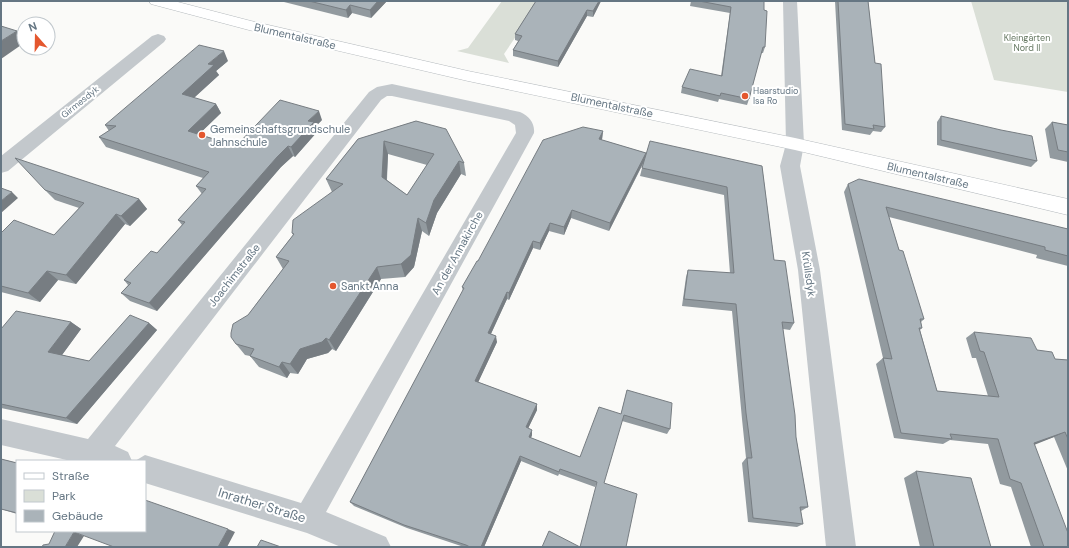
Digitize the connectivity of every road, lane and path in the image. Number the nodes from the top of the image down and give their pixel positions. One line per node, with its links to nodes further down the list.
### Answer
1 (156, 1): 5 (main road, Blumentalstraße)
2 (790, 1): 5 (street, Krüllsdyk)
3 (158, 39): 6 (street, Girmesdyk)
4 (375, 96): 9 (street, Joachimstraße); 12 (street, An der Annakirche)
5 (795, 144): 7 (main road, Blumentalstraße); 14 (street, Krüllsdyk)
6 (1, 166)
7 (1068, 207)
8 (1, 432): 9 (street)
9 (93, 453): 10 (street)
10 (116, 460)
11 (146, 469): 12 (street, Inrather Straße)
12 (307, 519): 13 (street, Inrather Straße)
13 (376, 547)
14 (841, 547)

